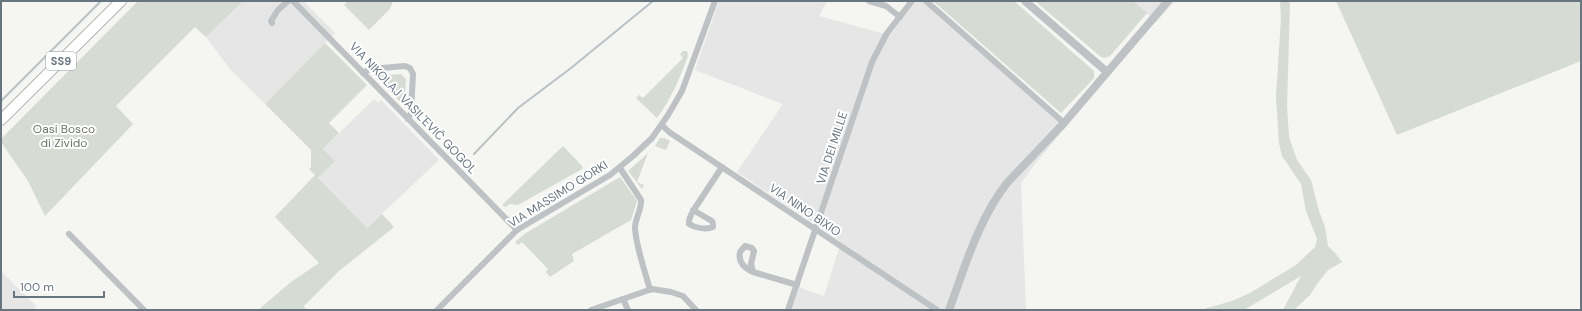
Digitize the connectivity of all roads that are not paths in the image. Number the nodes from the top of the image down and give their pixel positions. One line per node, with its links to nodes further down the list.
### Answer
1 (121, 1): 15 (main road, SS9)
2 (288, 1): 11 (street)
3 (293, 1): 13 (street, VIA NIKOLAJ VASIL'EVIČ GOGOL)
4 (716, 1): 17 (street, VIA MASSIMO GORKI)
5 (869, 1): 10 (street)
6 (912, 1): 10 (street, VIA DEI MILLE)
7 (926, 1): 16 (street)
8 (1025, 1): 12 (street)
9 (1168, 1): 12 (street)
10 (900, 17): 22 (street, VIA DEI MILLE)
11 (272, 23)
12 (1107, 72): 16 (street)
13 (364, 73): 14 (street, VIA NIKOLAJ VASIL'EVIČ GOGOL); 14 (street)
14 (408, 118): 21 (street, VIA NIKOLAJ VASIL'EVIČ GOGOL)
15 (1, 120)
16 (1064, 123): 35 (street)
17 (662, 125): 18 (street, VIA NINO BIXIO); 19 (street, VIA MASSIMO GORKI)
18 (722, 167): 20 (street); 22 (street, VIA NINO BIXIO)
19 (620, 168): 21 (street, VIA MASSIMO GORKI); 26 (street)
20 (694, 210)
21 (517, 230): 29 (street, VIA MASSIMO GORKI)
22 (816, 231): 25 (street, VIA DEI MILLE); 34 (street, VIA NINO BIXIO)
23 (69, 234): 28 (street)
24 (753, 272): 25 (street)
25 (797, 285): 33 (street, VIA DEI MILLE)
26 (650, 290): 27 (street); 32 (street)
27 (623, 299): 30 (street); 31 (street)
28 (144, 310)
29 (437, 310)
30 (591, 310)
31 (628, 310)
32 (696, 310)
33 (788, 310)
34 (937, 310)
35 (949, 310)

